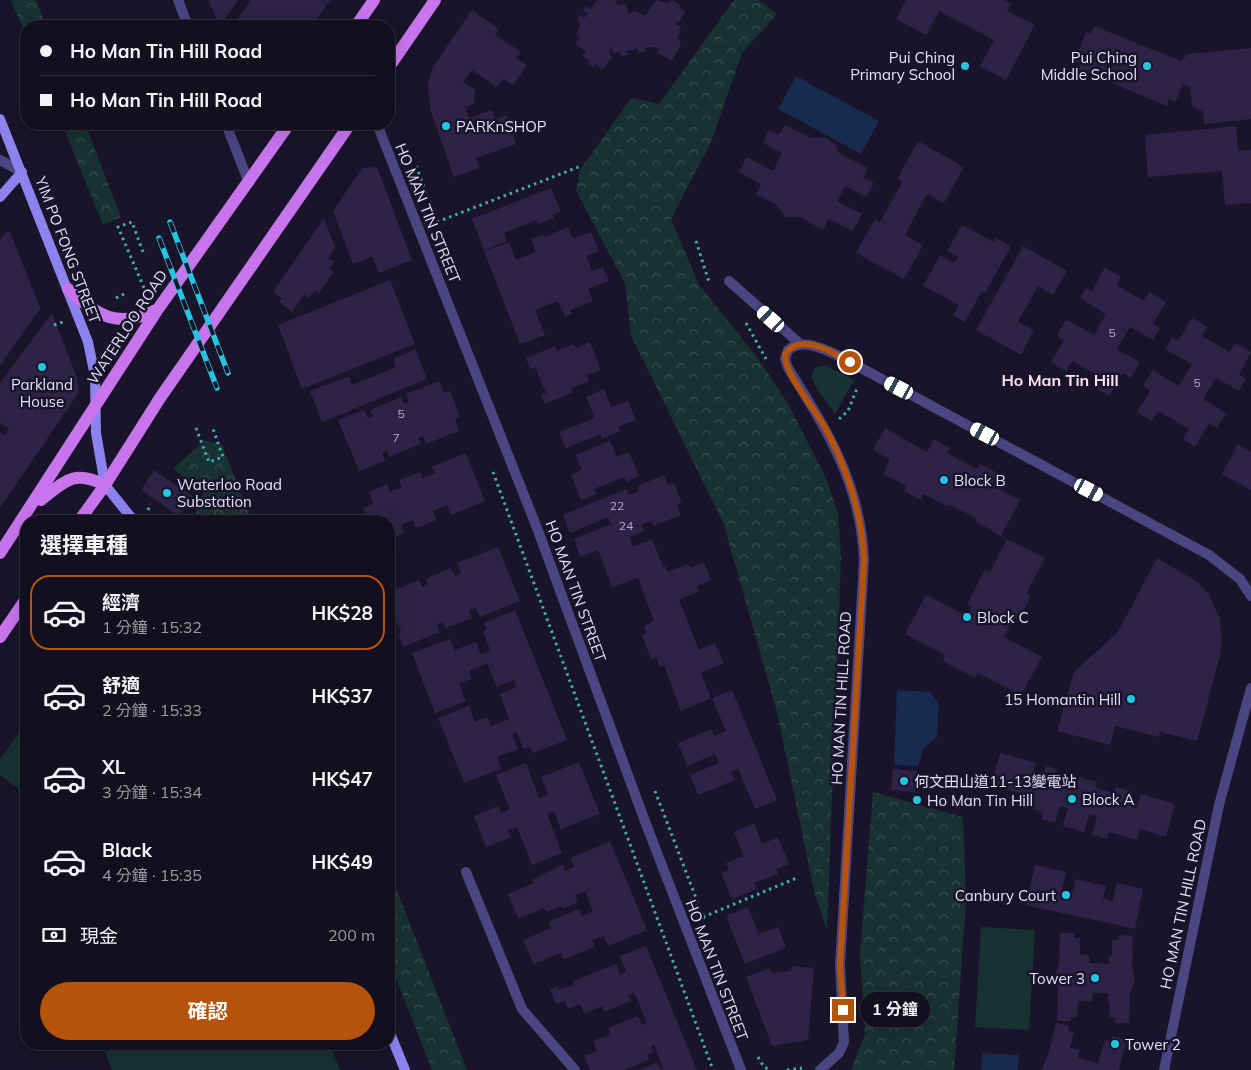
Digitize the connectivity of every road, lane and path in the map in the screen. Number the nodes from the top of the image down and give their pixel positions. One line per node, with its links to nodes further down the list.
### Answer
1 (178, 0): 4 (street)
2 (374, 0): 5 (main road)
3 (436, 0): 6 (main road)
4 (186, 20)
5 (360, 20)
6 (395, 58)
7 (0, 119): 14 (main road, YIM PO FONG STREET)
8 (228, 130): 15 (street)
9 (285, 130): 15 (main road, WATERLOO ROAD)
10 (346, 130): 34 (main road)
11 (379, 130): 54 (street, HO MAN TIN STREET)
12 (0, 160): 14 (street)
13 (581, 166): 17 (path)
14 (22, 172): 16 (main road); 23 (main road, YIM PO FONG STREET)
15 (249, 182): 24 (main road, WATERLOO ROAD)
16 (0, 197)
17 (437, 222)
18 (696, 241): 21 (path)
19 (143, 252): 22 (path)
20 (729, 281): 26 (street)
21 (714, 286)
22 (144, 288)
23 (68, 289): 24 (main road); 29 (main road, YIM PO FONG STREET)
24 (158, 309): 29 (main road, WATERLOO ROAD)
25 (745, 321): 27 (path)
26 (800, 344): 28 (street); 32 (street, HO MAN TIN HILL ROAD)
27 (767, 360)
28 (865, 370): 32 (path); 41 (street)
29 (96, 404): 34 (main road, YIM PO FONG STREET); 35 (main road, WATERLOO ROAD)
30 (212, 426): 31 (path)
31 (196, 428)
32 (827, 430): 57 (street, HO MAN TIN HILL ROAD)
33 (490, 463): 53 (path)
34 (105, 485): 35 (main road); 37 (main road); 38 (main road)
35 (29, 510): 36 (main road, WATERLOO ROAD)
36 (26, 515)
37 (83, 515)
38 (129, 515)
39 (20, 523): 40 (main road, WATERLOO ROAD)
40 (0, 553)
41 (1251, 596)
42 (20, 608): 43 (main road)
43 (0, 637)
44 (1251, 688): 58 (street, HO MAN TIN HILL ROAD)
45 (466, 872): 52 (street)
46 (799, 877): 47 (path)
47 (703, 916)
48 (395, 1046): 51 (main road)
49 (764, 1067): 55 (path)
50 (804, 1067): 56 (path)
51 (405, 1070)
52 (575, 1070)
53 (713, 1070)
54 (741, 1070)
55 (771, 1070)
56 (787, 1070)
57 (820, 1070)
58 (1164, 1070)

